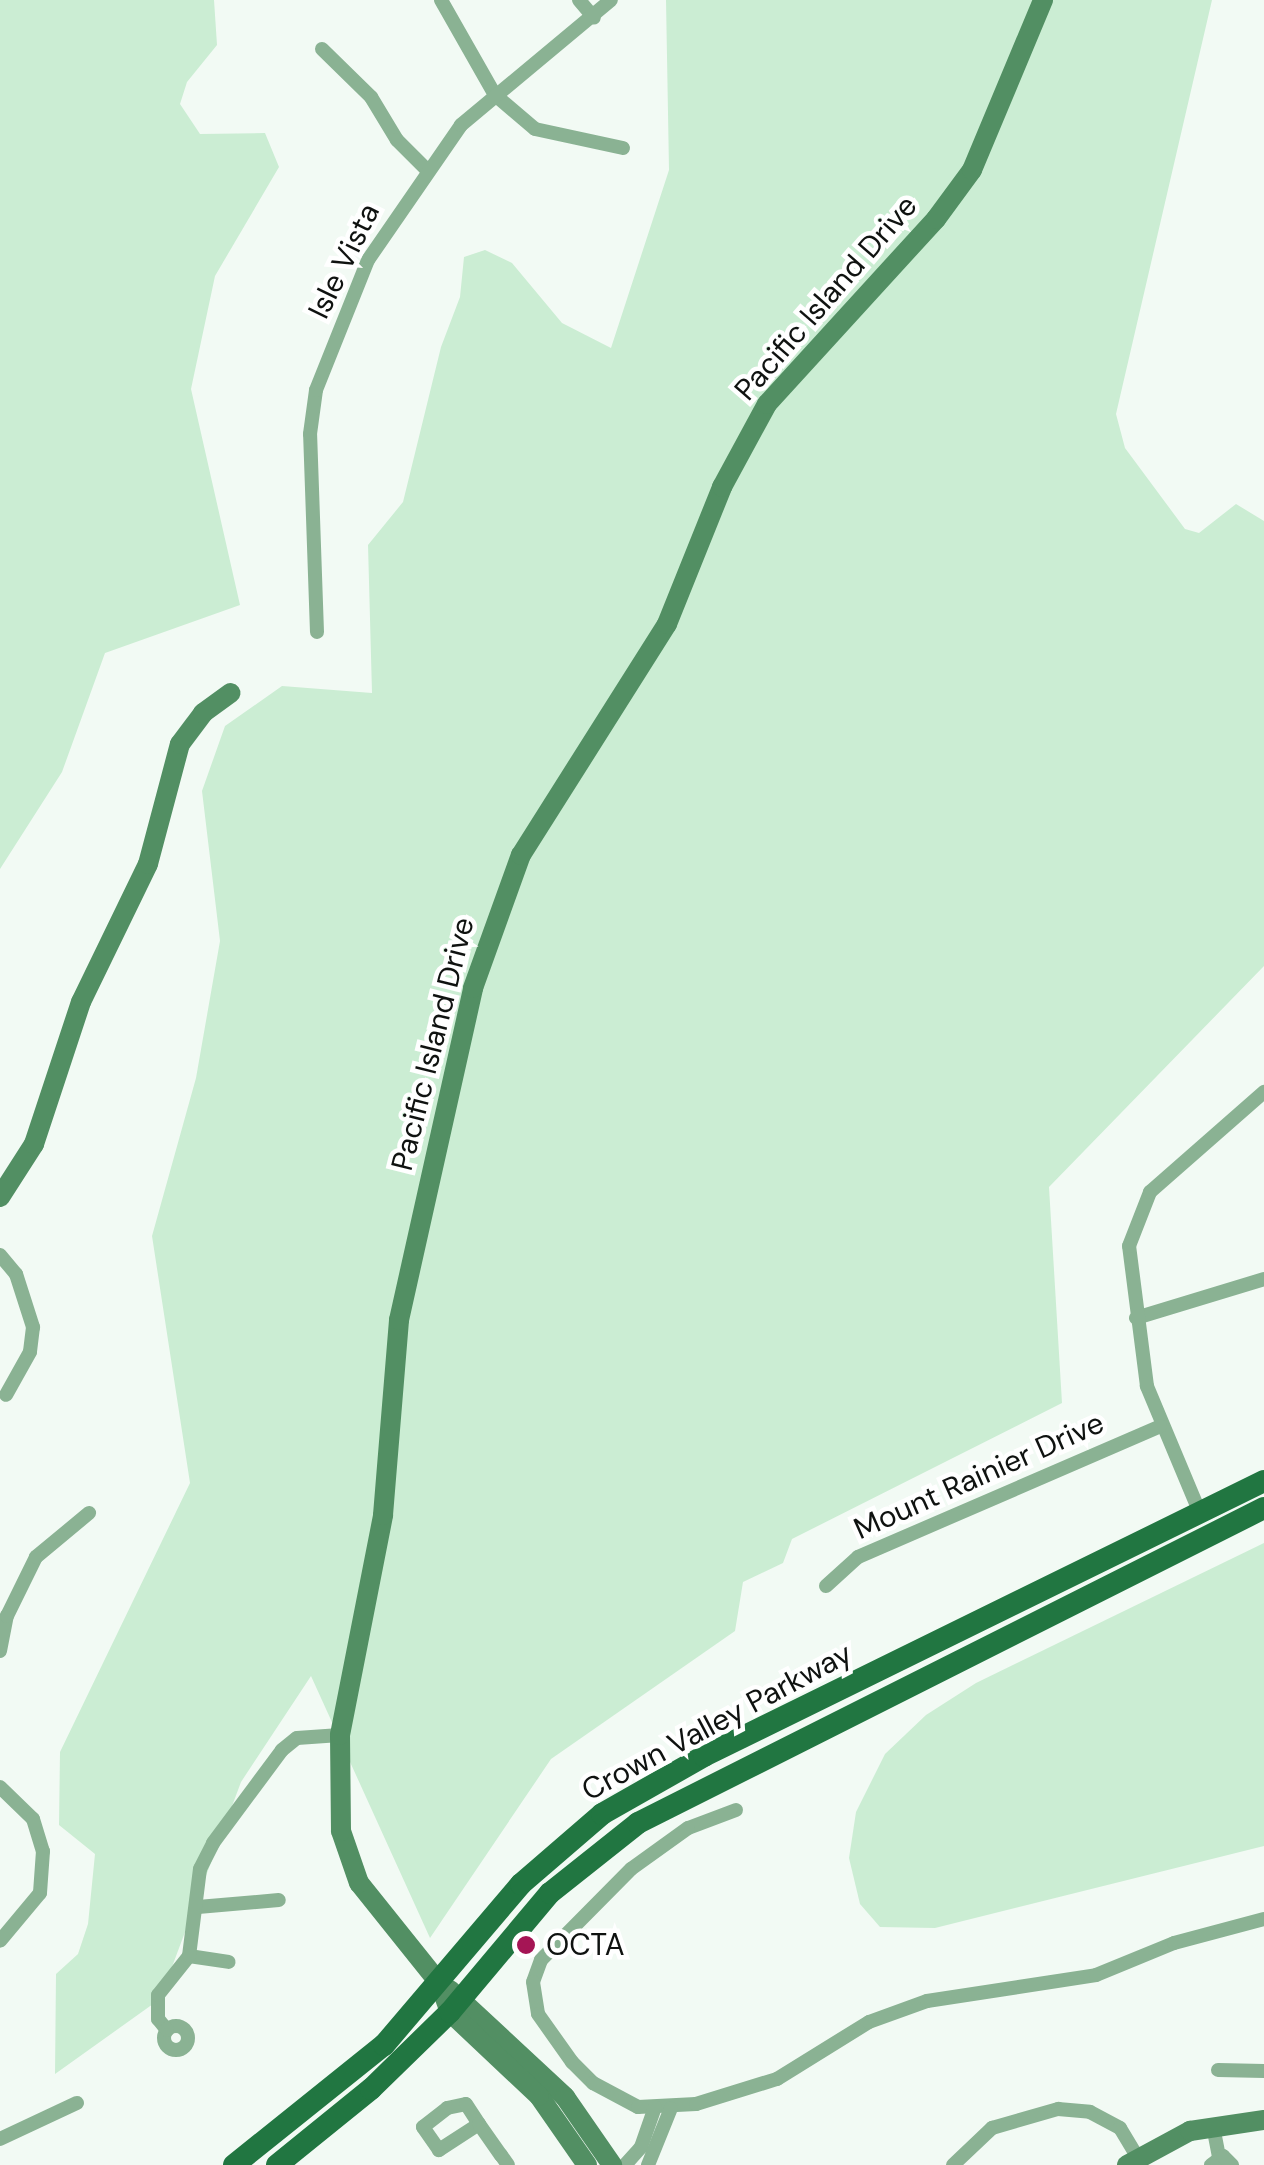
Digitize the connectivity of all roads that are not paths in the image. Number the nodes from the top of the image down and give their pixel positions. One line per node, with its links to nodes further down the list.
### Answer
1 (441, 0): 7 (street)
2 (579, 0): 5 (street)
3 (611, 0): 5 (street, Isle Vista)
4 (1043, 0): 26 (main road, Pacific Island Drive)
5 (594, 18): 7 (street, Isle Vista)
6 (322, 48): 9 (street)
7 (495, 95): 8 (street); 9 (street, Isle Vista)
8 (623, 148)
9 (425, 168): 10 (street, Isle Vista)
10 (317, 632)
11 (232, 693): 13 (main road)
12 (1264, 1092): 16 (street)
13 (0, 1198)
14 (0, 1255): 17 (street)
15 (1264, 1279): 16 (street)
16 (1136, 1318): 18 (street)
17 (6, 1395)
18 (1160, 1426): 21 (street); 24 (street, Mount Rainier Drive)
19 (1264, 1482): 21 (main road, Crown Valley Parkway)
20 (1264, 1506): 21 (main road); 23 (main road, Crown Valley Parkway)
21 (1200, 1512): 23 (main road); 35 (main road, Crown Valley Parkway)
22 (89, 1513): 25 (street)
23 (1118, 1577): 36 (main road, Crown Valley Parkway)
24 (826, 1586)
25 (0, 1651)
26 (340, 1735): 30 (street); 35 (main road, Pacific Island Drive)
27 (0, 1787): 32 (street)
28 (736, 1810): 41 (street)
29 (279, 1900): 30 (street)
30 (198, 1907): 33 (street)
31 (1264, 1919): 41 (street)
32 (0, 1941)
33 (189, 1956): 34 (street); 37 (street)
34 (229, 1962)
35 (440, 1984): 36 (main road); 50 (main road, Crown Valley Parkway)
36 (457, 2004): 51 (main road, Crown Valley Parkway); 53 (main road); 54 (main road)
37 (167, 2030)
38 (1218, 2070): 39 (street)
39 (1264, 2071)
40 (77, 2103): 46 (street)
41 (663, 2108): 45 (street); 47 (street)
42 (1264, 2120): 44 (main road)
43 (480, 2124): 52 (street)
44 (1213, 2126): 48 (main road); 49 (street)
45 (647, 2134): 47 (street); 55 (street)
46 (0, 2139)
47 (663, 2139): 56 (street)
48 (1133, 2161): 57 (street)
49 (1221, 2162)
50 (234, 2165)
51 (277, 2165)
52 (508, 2165)
53 (588, 2165)
54 (612, 2165)
55 (625, 2165)
56 (648, 2165)
57 (953, 2165)

